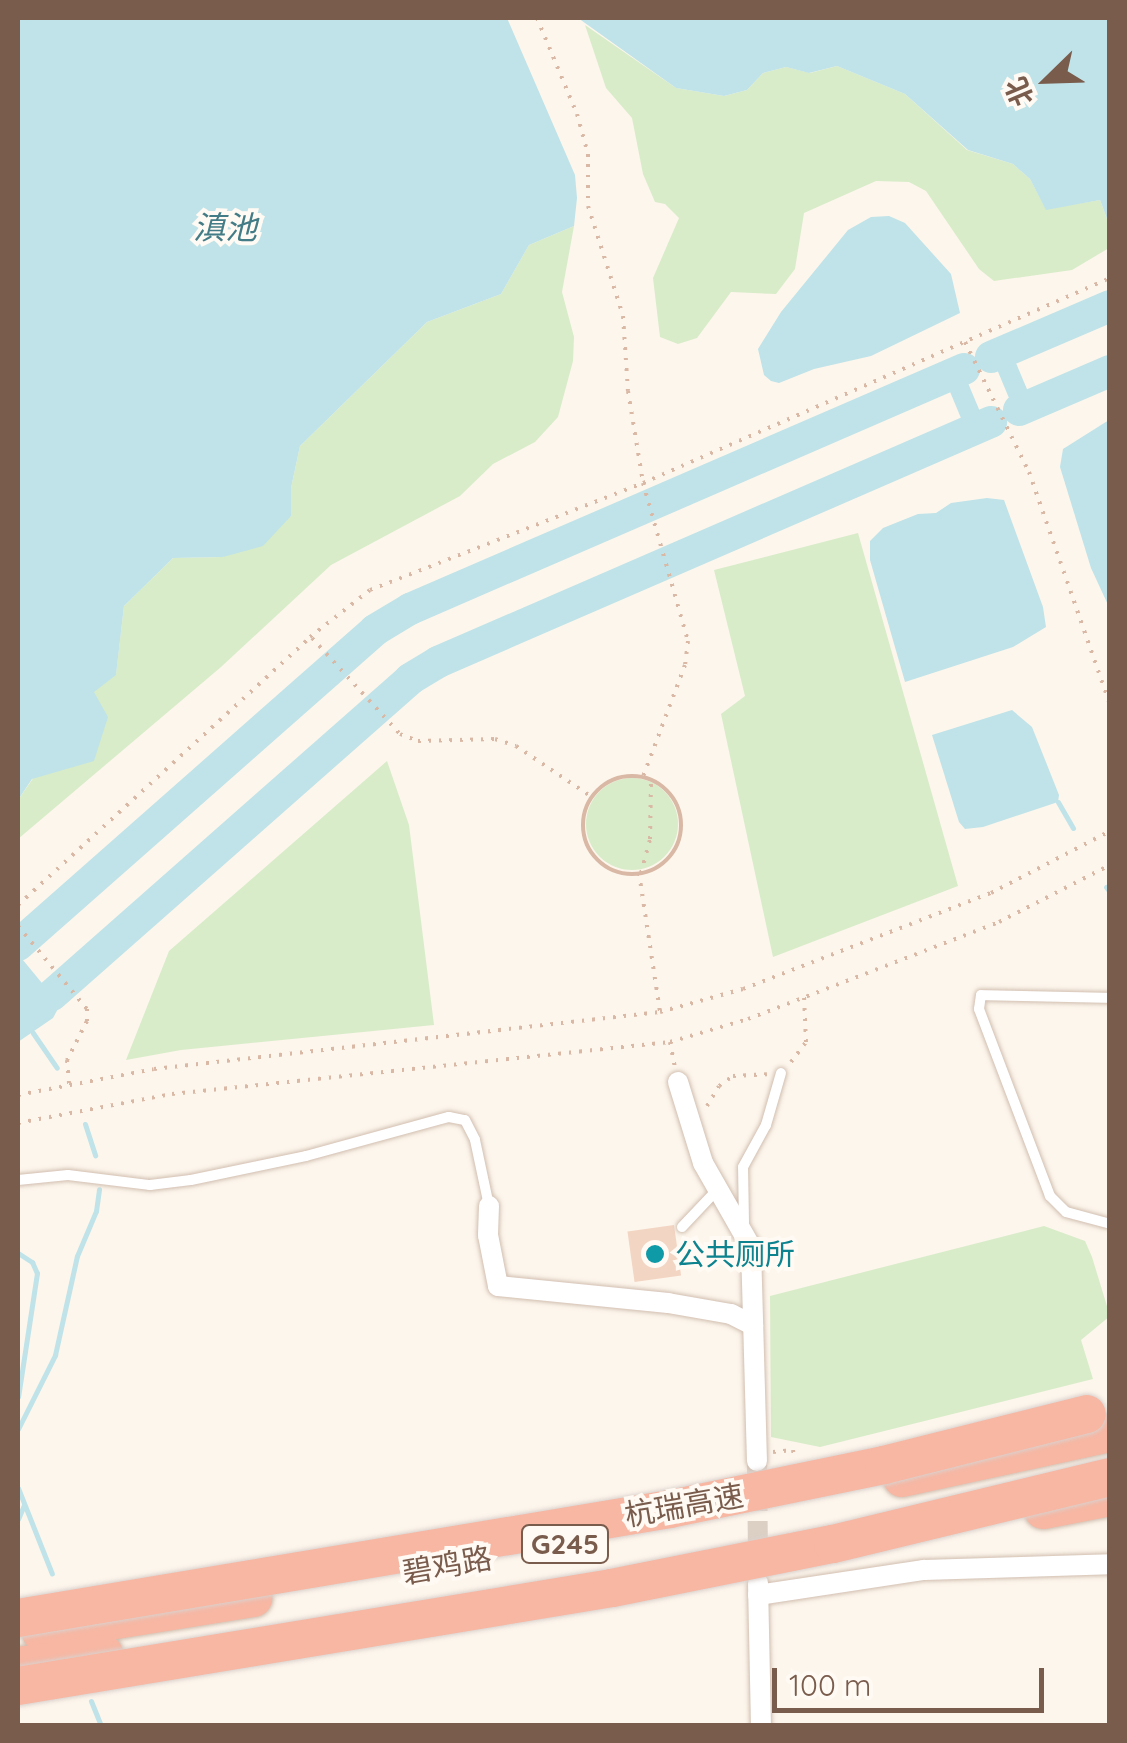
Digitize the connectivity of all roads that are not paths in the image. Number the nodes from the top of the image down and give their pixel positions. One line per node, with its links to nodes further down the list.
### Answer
1 (1110, 998): 7 (lane)
2 (781, 1073): 9 (lane)
3 (678, 1082): 5 (street)
4 (18, 1180): 6 (lane)
5 (716, 1191): 8 (lane); 9 (street)
6 (490, 1206): 10 (street)
7 (1108, 1225)
8 (682, 1227)
9 (751, 1247): 10 (street)
10 (753, 1325): 12 (street)
11 (1104, 1415): 18 (highway, 杭瑞高速, bridge); 19 (highway, 碧鸡路 / G245)
12 (756, 1462)
13 (1110, 1477): 21 (highway, bridge)
14 (1110, 1497): 20 (highway, 碧鸡路 / G245)
15 (1110, 1564): 17 (street)
16 (758, 1567): 17 (street)
17 (758, 1594): 22 (street)
18 (18, 1618)
19 (18, 1635)
20 (18, 1666)
21 (18, 1686)
22 (761, 1726)

